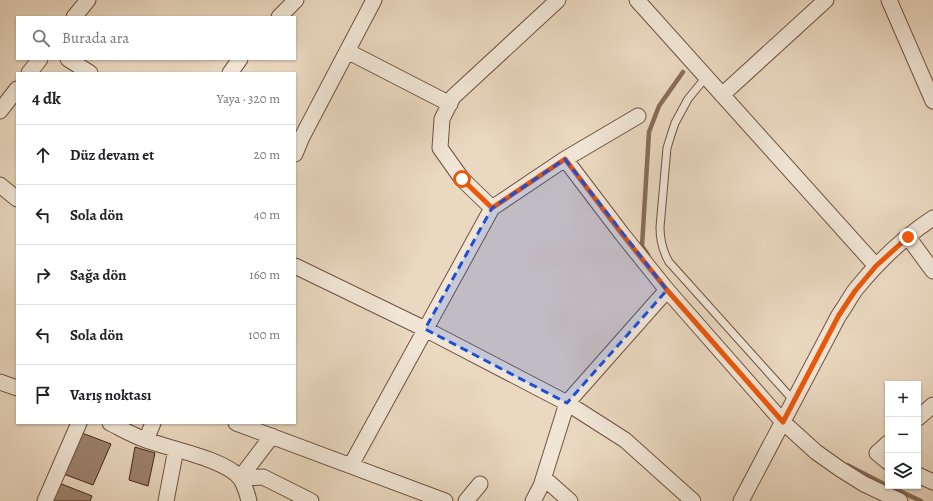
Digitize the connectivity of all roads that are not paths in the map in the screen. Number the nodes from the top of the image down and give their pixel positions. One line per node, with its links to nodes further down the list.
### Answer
1 (88, 0): 8 (street)
2 (296, 0): 9 (street)
3 (374, 0): 10 (street)
4 (558, 0): 22 (street)
5 (637, 0): 18 (street)
6 (826, 0): 20 (street)
7 (889, 0): 17 (street)
8 (75, 16)
9 (280, 16)
10 (347, 51): 22 (street); 25 (street)
11 (39, 60): 14 (street)
12 (70, 60): 15 (street)
13 (239, 60): 16 (street)
14 (30, 72)
15 (88, 72)
16 (231, 72)
17 (928, 76): 21 (street)
18 (706, 77): 20 (street); 39 (lane)
19 (16, 90): 23 (street)
20 (722, 95): 33 (street)
21 (933, 101)
22 (450, 104): 29 (street)
23 (0, 111)
24 (638, 116): 26 (street)
25 (296, 152)
26 (565, 159): 29 (street); 35 (street)
27 (0, 185): 28 (street)
28 (16, 198)
29 (492, 208): 36 (street)
30 (933, 218): 31 (street)
31 (908, 237): 33 (street); 34 (street)
32 (296, 266): 36 (street)
33 (876, 266): 39 (street)
34 (933, 271)
35 (667, 290): 40 (street); 43 (street)
36 (425, 329): 40 (street); 53 (street)
37 (0, 382): 38 (street)
38 (16, 388)
39 (794, 401): 43 (street)
40 (566, 403): 56 (street); 67 (street)
41 (933, 405): 42 (street)
42 (919, 417)
43 (783, 422): 68 (street); 69 (street)
44 (79, 424): 59 (street)
45 (112, 424): 49 (street)
46 (153, 424): 49 (street)
47 (239, 424): 48 (street)
48 (272, 436): 53 (street); 55 (street)
49 (146, 440): 51 (street)
50 (885, 446): 52 (street)
51 (176, 449): 55 (street); 60 (street)
52 (885, 460)
53 (350, 465): 63 (street)
54 (921, 476): 57 (street)
55 (240, 478): 61 (street); 62 (street)
56 (544, 478): 65 (street); 66 (street)
57 (933, 482)
58 (480, 484): 64 (street)
59 (45, 501)
60 (166, 501)
61 (249, 501)
62 (311, 501)
63 (445, 501)
64 (466, 501)
65 (533, 501)
66 (570, 501)
67 (693, 501)
68 (741, 501)
69 (900, 501)

